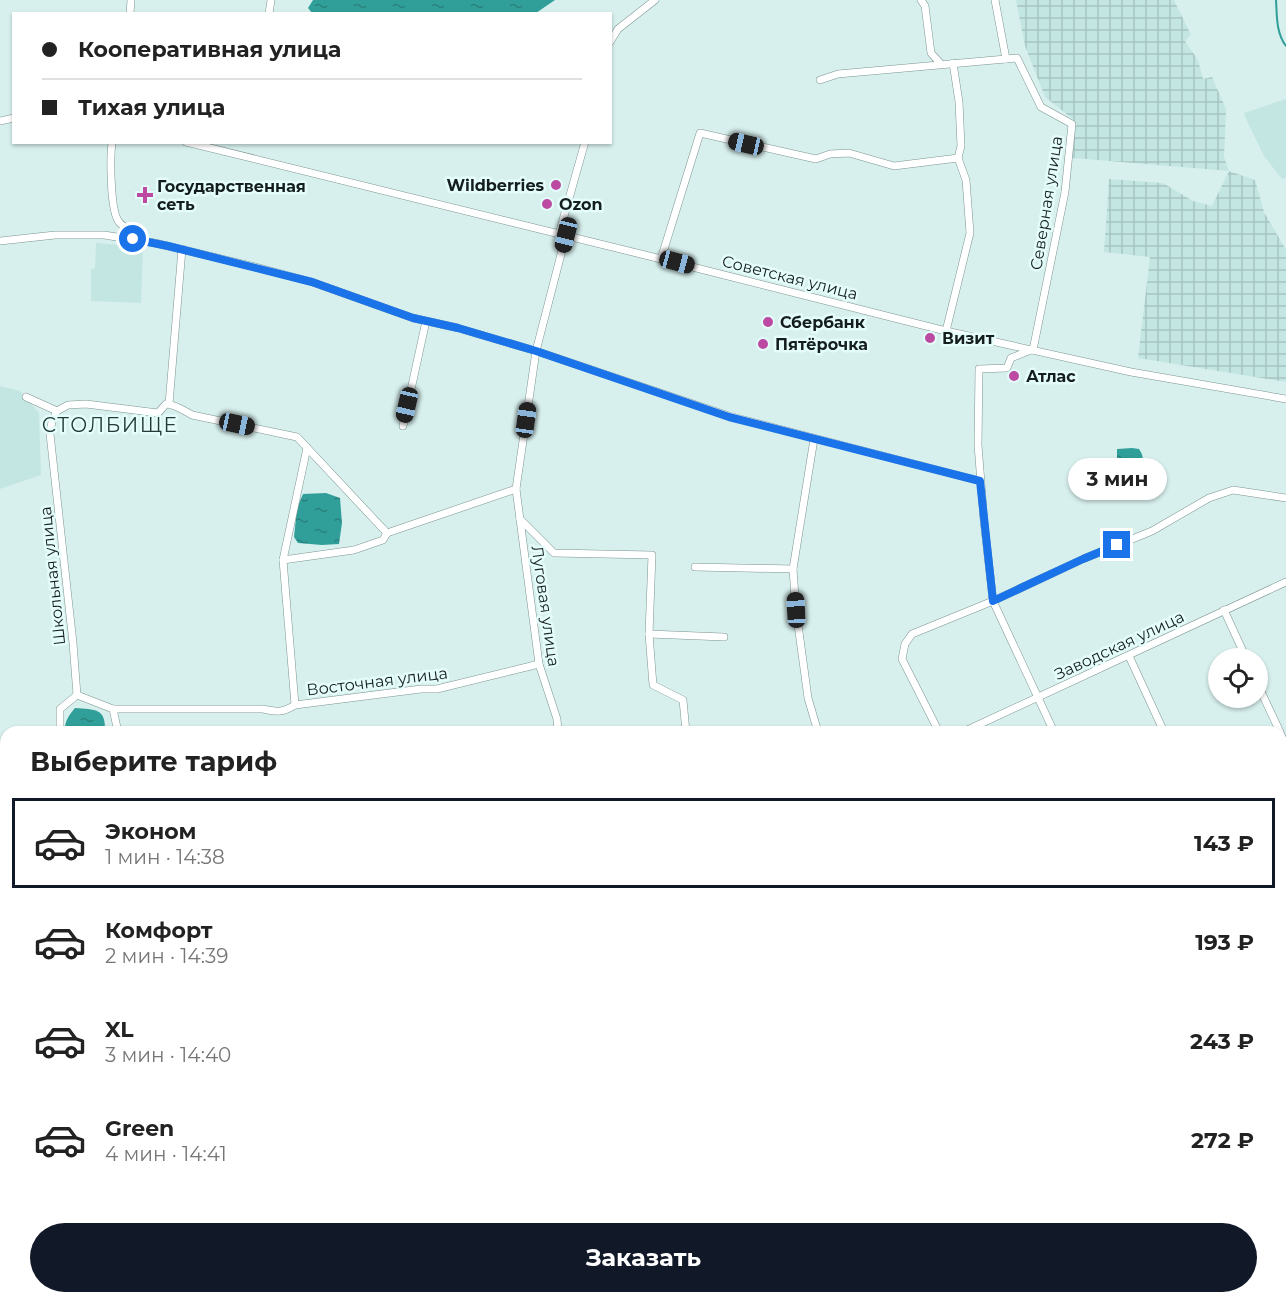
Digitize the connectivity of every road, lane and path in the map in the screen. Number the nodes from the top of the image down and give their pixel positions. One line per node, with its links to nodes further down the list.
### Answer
1 (655, 0): 4 (street)
2 (921, 0): 7 (street)
3 (995, 0): 5 (street)
4 (612, 39)
5 (1006, 59): 6 (street); 20 (street, Северная улица)
6 (953, 63): 7 (street); 12 (street)
7 (941, 64): 8 (street)
8 (820, 80)
9 (112, 144): 14 (street)
10 (194, 144): 13 (street, Советская улица)
11 (585, 144): 13 (street, Луговая улица)
12 (958, 158): 17 (street); 19 (street)
13 (563, 235): 17 (street, Советская улица); 21 (street, Луговая улица)
14 (133, 239): 15 (street); 16 (street)
15 (0, 241)
16 (182, 249): 18 (street); 24 (street)
17 (661, 259): 19 (street, Советская улица)
18 (426, 321): 21 (street); 26 (street)
19 (946, 331): 20 (street, Советская улица)
20 (1033, 350): 23 (street, Советская улица); 29 (street)
21 (536, 351): 27 (street); 30 (street, Луговая улица)
22 (26, 397): 25 (street)
23 (1286, 399)
24 (169, 404): 25 (street); 28 (street)
25 (57, 411): 45 (street, Школьная улица)
26 (403, 426)
27 (814, 439): 29 (street); 36 (street)
28 (307, 448): 33 (street); 34 (street)
29 (980, 481): 38 (street)
30 (516, 489): 32 (street, Луговая улица); 33 (street)
31 (1286, 498): 38 (street)
32 (520, 519): 40 (street); 44 (street, Луговая улица)
33 (387, 533): 34 (street)
34 (283, 560): 47 (street)
35 (695, 567): 36 (street)
36 (793, 569): 54 (street)
37 (1286, 582): 39 (street, Заводская улица)
38 (993, 601): 46 (street); 55 (street)
39 (1224, 610): 42 (street); 43 (street, Заводская улица)
40 (650, 634): 41 (street); 53 (street)
41 (724, 637)
42 (1241, 648)
43 (1129, 656): 46 (street, Заводская улица); 58 (street)
44 (539, 664): 47 (street, Восточная улица); 52 (street, Луговая улица)
45 (76, 695): 49 (street, Восточная улица); 50 (street)
46 (1038, 698): 56 (street, Заводская улица); 57 (street)
47 (295, 705): 49 (street, Восточная улица)
48 (1268, 707): 59 (street)
49 (113, 709): 51 (street)
50 (60, 726)
51 (117, 726)
52 (558, 726)
53 (685, 726)
54 (816, 726)
55 (936, 726)
56 (976, 726)
57 (1051, 726)
58 (1161, 726)
59 (1276, 726)

